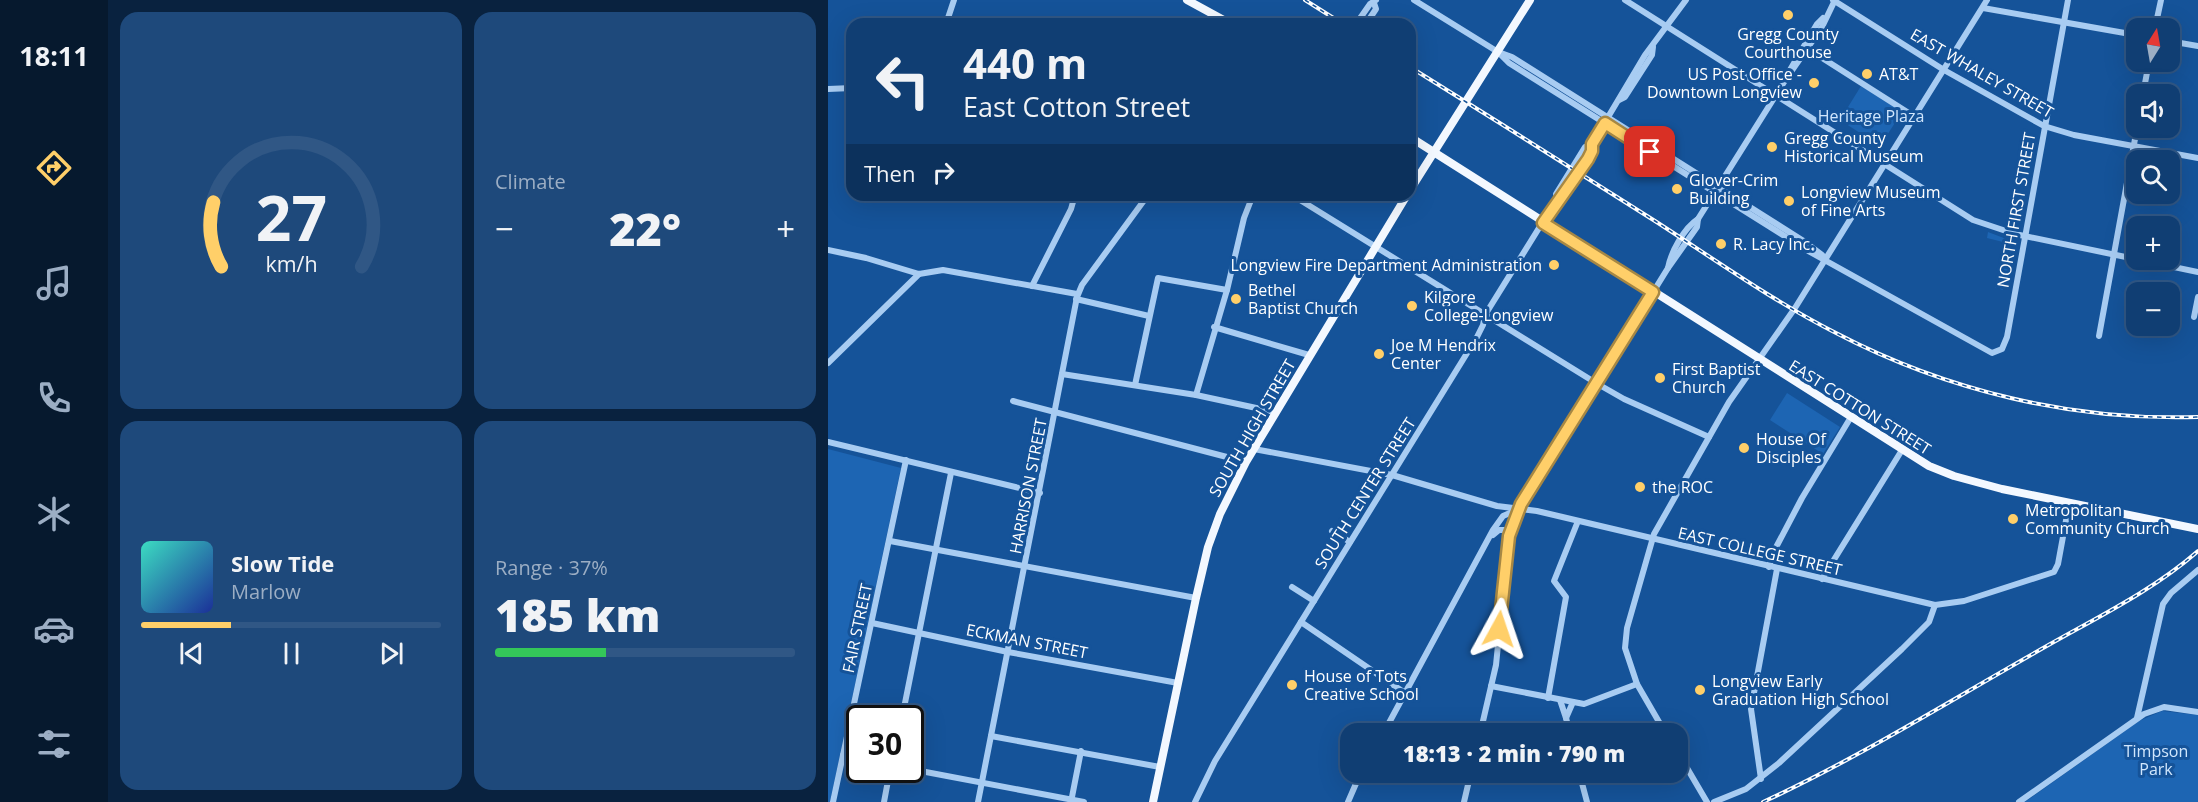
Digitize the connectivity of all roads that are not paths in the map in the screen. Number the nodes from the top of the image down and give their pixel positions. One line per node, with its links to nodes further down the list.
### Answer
1 (954, 0): 14 (street)
2 (1187, 0): 15 (main road)
3 (1414, 0): 25 (street)
4 (1530, 0): 25 (main road)
5 (1625, 0): 20 (street)
6 (1834, 0): 13 (street); 26 (street, EAST WHALEY STREET)
7 (1987, 0): 12 (street)
8 (2068, 0): 19 (street, NORTH FIRST STREET)
9 (2161, 0): 18 (street)
10 (1682, 1): 20 (street)
11 (1375, 2): 16 (street); 17 (street)
12 (1983, 8): 19 (street); 26 (street)
13 (1825, 16): 24 (street); 27 (street)
14 (948, 18)
15 (1220, 18)
16 (1360, 18)
17 (1370, 18)
18 (2157, 18)
19 (2064, 23): 21 (street); 33 (street, NORTH FIRST STREET)
20 (1666, 27): 30 (street); 32 (street)
21 (2126, 33)
22 (2180, 43): 23 (street)
23 (2198, 46)
24 (1808, 49): 27 (street); 31 (street)
25 (1497, 52): 32 (street); 38 (main road)
26 (1944, 70): 31 (street); 33 (street, EAST WHALEY STREET)
27 (1786, 79): 30 (street)
28 (846, 88): 29 (street)
29 (828, 89)
30 (1776, 95): 40 (street); 42 (street)
31 (1915, 117): 40 (street)
32 (1607, 121): 36 (street); 42 (street)
33 (2044, 126): 37 (street, EAST WHALEY STREET); 50 (street, NORTH FIRST STREET)
34 (2135, 138): 37 (street)
35 (1416, 141): 38 (main road, EAST COTTON STREET)
36 (1592, 144): 43 (street, SOUTH CENTER STREET); 43 (street, SOUTH CENTER STREET)
37 (2134, 146): 39 (street, EAST WHALEY STREET); 53 (street)
38 (1433, 152): 41 (main road); 49 (main road, EAST COTTON STREET)
39 (2198, 158)
40 (1885, 165): 50 (street); 54 (street)
41 (1416, 180)
42 (1717, 190): 54 (street); 59 (street)
43 (1557, 200): 49 (street, SOUTH CENTER STREET)
44 (1074, 201): 57 (street)
45 (1144, 201): 60 (street, HARRISON STREET)
46 (1251, 201): 58 (street)
47 (1302, 201): 51 (street)
48 (1403, 201): 51 (main road, SOUTH HIGH STREET)
49 (1543, 223): 59 (main road, EAST COTTON STREET); 62 (street, SOUTH CENTER STREET)
50 (2024, 236): 53 (street); 54 (street, NORTH FIRST STREET)
51 (1375, 245): 62 (street); 67 (main road, SOUTH HIGH STREET)
52 (828, 250): 56 (street)
53 (2114, 256): 55 (street); 66 (street)
54 (1826, 259): 68 (street)
55 (2198, 272)
56 (919, 274): 57 (street); 69 (street)
57 (1032, 286): 60 (street)
58 (1227, 290): 63 (street); 65 (street)
59 (1653, 292): 68 (main road, EAST COTTON STREET); 71 (street)
60 (1077, 297): 63 (street); 70 (street, HARRISON STREET)
61 (2198, 297): 64 (street)
62 (1485, 315): 71 (street); 85 (street, SOUTH CENTER STREET)
63 (1149, 316): 72 (street)
64 (2194, 317)
65 (1214, 327): 67 (street); 73 (street)
66 (2099, 336)
67 (1310, 355): 76 (main road, SOUTH HIGH STREET)
68 (1758, 358): 77 (main road, EAST COTTON STREET); 78 (street)
69 (828, 363)
70 (1062, 374): 72 (street); 75 (street, HARRISON STREET)
71 (1596, 383): 78 (street); 88 (street)
72 (1135, 385): 73 (street)
73 (1196, 395): 76 (street)
74 (1013, 401): 75 (street)
75 (1056, 410): 83 (street); 86 (street, HARRISON STREET)
76 (1275, 412): 80 (main road, SOUTH HIGH STREET)
77 (1851, 417): 81 (main road, EAST COTTON STREET); 98 (street)
78 (1708, 437): 94 (street)
79 (828, 441): 82 (street)
80 (1254, 449): 83 (main road, SOUTH HIGH STREET); 85 (street, EAST COLLEGE STREET)
81 (1902, 450): 87 (main road, EAST COTTON STREET); 102 (street)
82 (906, 460): 84 (street); 95 (street, FAIR STREET)
83 (1246, 462): 104 (main road, SOUTH HIGH STREET)
84 (951, 473): 86 (street); 97 (street)
85 (1392, 475): 88 (street, EAST COLLEGE STREET); 96 (street, SOUTH CENTER STREET)
86 (1040, 493): 99 (street, HARRISON STREET)
87 (2070, 504): 90 (main road, EAST COTTON STREET); 106 (street, EAST COLLEGE STREET)
88 (1519, 509): 89 (street, EAST COLLEGE STREET); 91 (street); 93 (street)
89 (1578, 521): 94 (street, EAST COLLEGE STREET); 115 (street)
90 (2198, 529)
91 (1510, 530): 93 (street); 113 (street)
92 (1332, 531): 96 (street)
93 (1491, 537): 114 (street)
94 (1652, 540): 98 (street, EAST COLLEGE STREET); 112 (street)
95 (890, 541): 97 (street); 108 (street, FAIR STREET)
96 (1350, 542): 105 (street, SOUTH CENTER STREET)
97 (936, 550): 99 (street); 109 (street)
98 (1769, 567): 100 (street, EAST COLLEGE STREET)
99 (1026, 568): 104 (street); 110 (street, HARRISON STREET)
100 (1777, 569): 102 (street, EAST COLLEGE STREET); 133 (street)
101 (2198, 570): 121 (street)
102 (1822, 579): 106 (street, EAST COLLEGE STREET)
103 (1292, 587): 105 (street)
104 (1196, 598): 111 (main road, SOUTH HIGH STREET)
105 (1314, 601): 107 (street, SOUTH CENTER STREET)
106 (1935, 605): 133 (street)
107 (1301, 622): 114 (street); 145 (street, SOUTH CENTER STREET)
108 (872, 623): 109 (street, ECKMAN STREET); 128 (street, FAIR STREET)
109 (919, 634): 110 (street, ECKMAN STREET); 118 (street)
110 (1008, 652): 111 (street, ECKMAN STREET); 126 (street, HARRISON STREET)
111 (1178, 682): 130 (main road, SOUTH HIGH STREET)
112 (1637, 684): 117 (street); 125 (street)
113 (1491, 686): 115 (street); 123 (street)
114 (1405, 693): 122 (street)
115 (1548, 698): 116 (street)
116 (1560, 700): 117 (street); 120 (street)
117 (1573, 702): 120 (street)
118 (905, 705)
119 (2198, 712): 121 (street)
120 (1566, 718): 124 (street)
121 (2137, 718): 151 (street)
122 (1389, 723)
123 (1483, 723)
124 (1567, 723)
125 (1660, 723)
126 (991, 736): 127 (street); 135 (street, HARRISON STREET)
127 (1081, 751): 130 (street); 139 (street)
128 (843, 755): 129 (street); 140 (street, FAIR STREET)
129 (846, 756)
130 (1160, 767): 144 (main road, SOUTH HIGH STREET)
131 (1688, 770): 149 (street)
132 (924, 772): 135 (street)
133 (1761, 779): 150 (street)
134 (888, 783): 141 (street)
135 (982, 783): 139 (street); 142 (street, HARRISON STREET)
136 (1356, 783): 146 (street)
137 (1468, 783): 147 (street)
138 (1582, 783): 148 (street)
139 (1071, 801): 143 (street)
140 (833, 802)
141 (884, 802)
142 (978, 802)
143 (1084, 802)
144 (1153, 802)
145 (1195, 802)
146 (1348, 802)
147 (1464, 802)
148 (1587, 802)
149 (1707, 802)
150 (1714, 802)
151 (2019, 802)

